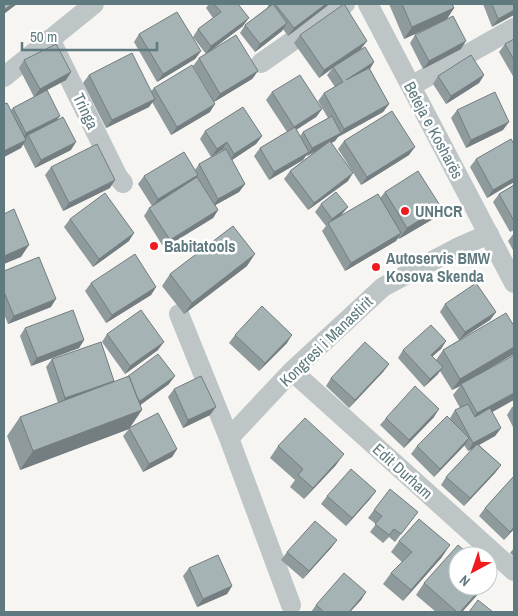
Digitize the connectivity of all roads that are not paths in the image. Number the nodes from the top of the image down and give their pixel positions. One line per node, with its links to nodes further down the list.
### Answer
1 (94, 4): 5 (street)
2 (345, 4): 6 (street)
3 (368, 4): 8 (street, Beteja e Kosharës)
4 (514, 28): 8 (street)
5 (50, 39): 7 (street); 9 (street, Tringa)
6 (261, 63)
7 (4, 77)
8 (411, 86): 10 (street, Beteja e Kosharës)
9 (123, 182)
10 (489, 234): 11 (street, Beteja e Kosharës); 13 (street, Kongresi i Manastirit)
11 (514, 283)
12 (179, 314): 14 (street)
13 (292, 371): 14 (street, Kongresi i Manastirit); 15 (street, Edit Durham)
14 (229, 438): 16 (street)
15 (514, 571)
16 (291, 605)

